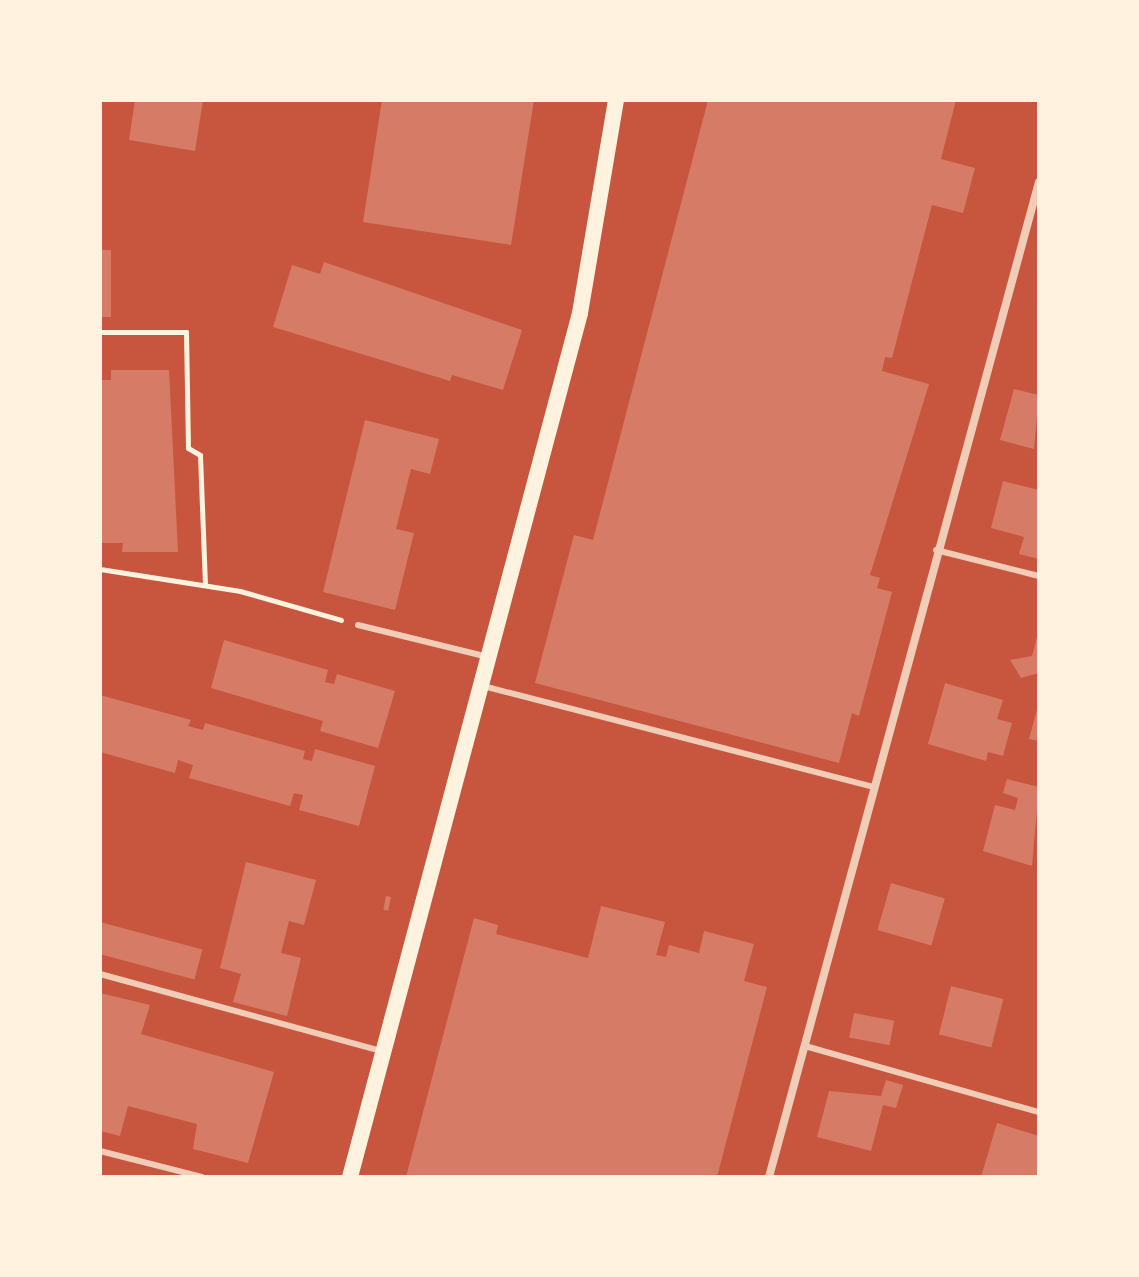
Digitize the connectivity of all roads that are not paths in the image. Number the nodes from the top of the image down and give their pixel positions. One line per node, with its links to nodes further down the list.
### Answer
1 (616, 100): 6 (main road)
2 (1039, 182): 3 (street)
3 (936, 550): 4 (lane); 8 (street)
4 (1039, 576)
5 (358, 625): 6 (lane)
6 (492, 658): 7 (main road)
7 (483, 686): 8 (lane); 11 (main road)
8 (874, 787): 10 (street)
9 (100, 974): 11 (lane)
10 (805, 1046): 12 (lane); 16 (street)
11 (383, 1051): 15 (main road)
12 (1039, 1112)
13 (100, 1151): 14 (lane)
14 (202, 1177)
15 (350, 1177)
16 (769, 1177)

